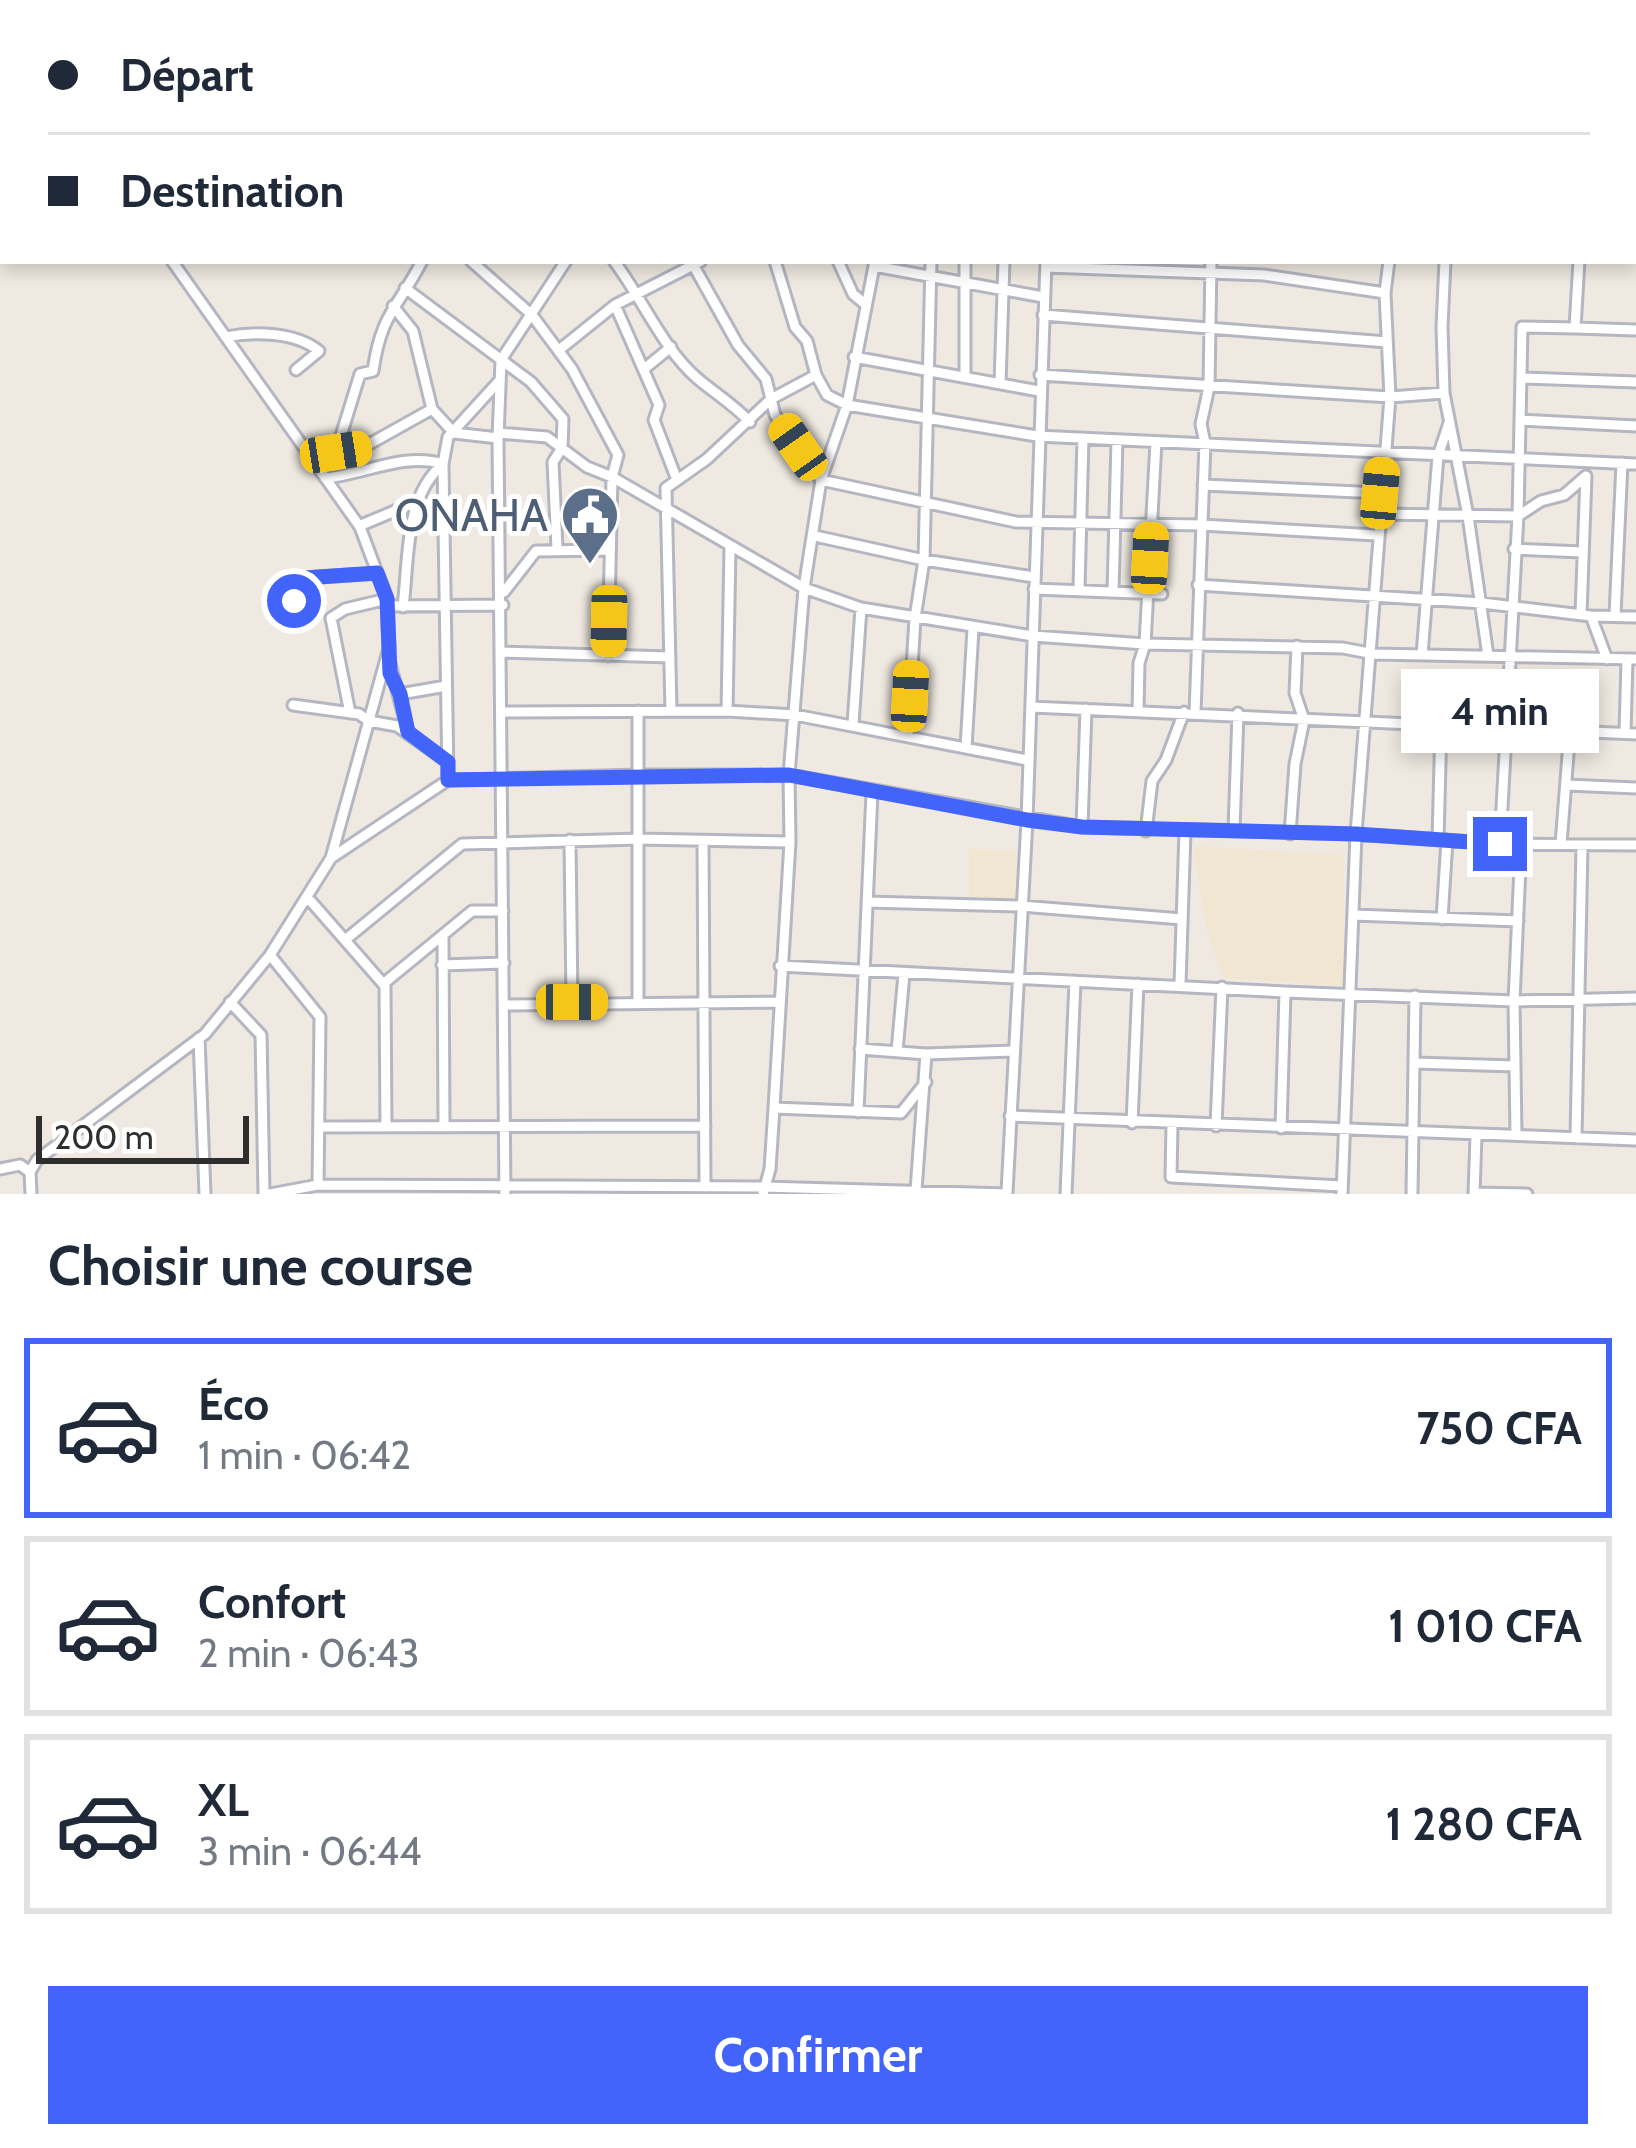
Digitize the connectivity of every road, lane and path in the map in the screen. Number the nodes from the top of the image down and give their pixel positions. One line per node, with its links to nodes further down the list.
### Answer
1 (174, 264): 35 (street)
2 (420, 264): 22 (street)
3 (474, 264): 30 (street)
4 (564, 264): 30 (street)
5 (616, 264): 25 (street)
6 (693, 264): 25 (street)
7 (696, 264): 55 (street)
8 (776, 264): 44 (street)
9 (839, 264): 27 (street)
10 (874, 264): 20 (street); 27 (street)
11 (931, 264): 20 (street)
12 (965, 264): 21 (street)
13 (1004, 264): 23 (street)
14 (1046, 264): 19 (street); 26 (street)
15 (1211, 264): 19 (street)
16 (1390, 264): 24 (street)
17 (1445, 264): 53 (street)
18 (1579, 264): 33 (street)
19 (1211, 274): 24 (street); 32 (street)
20 (931, 276): 21 (street); 42 (street)
21 (966, 283): 23 (street); 46 (street)
22 (406, 288): 29 (street); 40 (street)
23 (1002, 289): 26 (street); 50 (street)
24 (1385, 293): 36 (street)
25 (640, 295): 28 (street); 37 (street)
26 (1043, 297): 31 (street)
27 (865, 304): 39 (street)
28 (615, 305): 38 (street); 41 (street)
29 (393, 306): 57 (street); 71 (street)
30 (532, 315): 38 (street); 40 (street)
31 (1043, 315): 32 (street); 45 (street)
32 (1210, 327): 36 (street); 51 (street)
33 (1575, 328): 34 (street); 47 (street)
34 (1636, 330)
35 (226, 337): 43 (street); 76 (street)
36 (1387, 342): 54 (street)
37 (671, 346): 41 (street); 60 (street)
38 (559, 350): 82 (street)
39 (854, 357): 42 (street); 56 (street)
40 (501, 360): 48 (street); 70 (street)
41 (644, 369): 84 (street)
42 (929, 369): 46 (street); 58 (street)
43 (296, 370)
44 (816, 375): 55 (street); 56 (street)
45 (1040, 375): 51 (street); 52 (street)
46 (965, 377): 50 (street)
47 (1521, 378): 49 (street); 59 (street)
48 (500, 380): 63 (street); 64 (street)
49 (1636, 382)
50 (1000, 383): 52 (street)
51 (1208, 387): 54 (street); 69 (street)
52 (1039, 391): 65 (street)
53 (1444, 393): 54 (street); 61 (street)
54 (1390, 397): 72 (street)
55 (771, 399): 60 (street); 85 (street)
56 (848, 405): 58 (street); 85 (street)
57 (432, 410): 63 (street); 71 (street)
58 (928, 419): 65 (street); 89 (street)
59 (1521, 420): 62 (street); 75 (street)
60 (750, 422): 84 (street)
61 (1449, 423): 73 (street); 74 (street)
62 (1636, 426)
63 (454, 433): 64 (street); 79 (street)
64 (498, 435): 70 (street); 118 (street)
65 (1037, 436): 66 (street); 95 (street)
66 (1083, 438): 67 (street); 96 (street)
67 (1117, 440): 68 (street); 97 (street)
68 (1156, 442): 69 (street); 98 (street)
69 (1205, 443): 72 (street); 86 (street)
70 (562, 448): 82 (street); 103 (street)
71 (336, 452): 76 (street)
72 (1384, 454): 73 (street); 87 (street)
73 (1438, 456): 74 (street); 92 (street)
74 (1458, 456): 75 (street); 93 (street)
75 (1520, 457): 77 (street); 94 (street)
76 (312, 460): 83 (street)
77 (1587, 461): 78 (street); 81 (street)
78 (1622, 463): 80 (street); 128 (street)
79 (443, 464): 83 (street); 88 (street); 124 (street)
80 (1636, 464)
81 (1586, 476): 94 (street); 107 (street)
82 (612, 477): 90 (street); 106 (street)
83 (325, 478): 100 (street)
84 (677, 480): 90 (street)
85 (821, 480): 89 (street); 102 (street)
86 (1203, 484): 87 (street); 99 (street)
87 (1380, 493): 91 (street)
88 (416, 502): 100 (street); 123 (street)
89 (924, 505): 95 (street); 108 (street)
90 (667, 510): 104 (street); 142 (street)
91 (1379, 514): 92 (street); 101 (street)
92 (1433, 515): 93 (street); 119 (street)
93 (1468, 516): 94 (street); 122 (street)
94 (1518, 516): 105 (street)
95 (1035, 522): 96 (street); 110 (street)
96 (1081, 523): 97 (street); 113 (street)
97 (1115, 524): 98 (street); 114 (street)
98 (1151, 524): 99 (street); 115 (street)
99 (1201, 525): 101 (street); 111 (street)
100 (359, 526): 109 (street)
101 (1376, 535): 117 (street)
102 (815, 536): 108 (street); 112 (street)
103 (556, 548): 106 (street); 118 (street)
104 (730, 548): 112 (street); 152 (street)
105 (1514, 549): 107 (street); 125 (street)
106 (610, 550): 140 (street)
107 (1582, 552): 127 (street)
108 (924, 560): 110 (street); 130 (street)
109 (377, 573): 120 (street); 121 (street)
110 (1034, 583): 113 (street); 132 (street)
111 (1198, 585): 117 (street); 134 (street)
112 (803, 588): 126 (street); 159 (street)
113 (1079, 588): 114 (street)
114 (1113, 592): 115 (street)
115 (1148, 592): 116 (street); 133 (street)
116 (1162, 594)
117 (1372, 598): 119 (street); 138 (street)
118 (502, 599): 124 (street); 137 (street)
119 (1425, 601): 122 (street); 139 (street)
120 (288, 603)
121 (387, 603): 123 (street); 136 (street); 157 (street)
122 (1482, 603): 125 (street); 141 (street)
123 (403, 607): 124 (street)
124 (443, 607): 146 (street)
125 (1510, 607): 127 (street); 143 (street)
126 (861, 608): 130 (street); 162 (street)
127 (1586, 615): 128 (street); 144 (street)
128 (1615, 615): 129 (street)
129 (1636, 617)
130 (915, 618): 131 (street); 169 (street)
131 (973, 629): 132 (street); 170 (street)
132 (1033, 636): 133 (street); 149 (street)
133 (1145, 644): 134 (street); 153 (street)
134 (1195, 646): 135 (street); 156 (street)
135 (1297, 646): 138 (street); 160 (street)
136 (389, 648): 147 (street); 161 (street)
137 (502, 652): 140 (street); 154 (street)
138 (1369, 653): 139 (street); 163 (street)
139 (1422, 655): 141 (street)
140 (608, 656): 142 (street)
141 (1488, 656): 143 (street)
142 (670, 657): 151 (street)
143 (1508, 657): 144 (street); 166 (street)
144 (1606, 659): 145 (street)
145 (1631, 659): 168 (street)
146 (446, 686): 147 (street); 172 (street)
147 (400, 694): 167 (street)
148 (293, 705): 157 (street)
149 (1030, 706): 150 (street); 171 (street)
150 (1086, 709): 153 (street); 181 (street)
151 (671, 711): 152 (street); 155 (street)
152 (727, 711): 159 (street)
153 (1138, 711): 156 (street)
154 (502, 712): 155 (street); 175 (street)
155 (638, 712): 173 (street)
156 (1190, 712): 158 (street); 183 (street)
157 (350, 713): 161 (street)
158 (1238, 713): 160 (street); 182 (street)
159 (795, 715): 162 (street); 174 (street)
160 (1304, 720): 163 (street); 185 (street)
161 (369, 721): 167 (street); 198 (street)
162 (853, 724): 169 (street)
163 (1365, 724): 164 (street); 186 (street)
164 (1441, 725): 166 (street); 188 (street)
165 (1570, 729): 166 (street); 168 (street); 177 (street)
166 (1506, 730): 193 (street)
167 (408, 732): 172 (street)
168 (1630, 733)
169 (908, 736): 170 (street)
170 (966, 748): 171 (street)
171 (1027, 760): 180 (street)
172 (448, 762): 176 (street)
173 (638, 775): 174 (street); 175 (street); 187 (street)
174 (789, 775): 179 (street); 192 (street)
175 (503, 777): 176 (street); 190 (street)
176 (448, 780): 198 (street)
177 (1565, 785): 178 (street); 195 (street)
178 (1636, 788)
179 (872, 792): 180 (street); 200 (street)
180 (1027, 820): 181 (street); 201 (street)
181 (1082, 827): 183 (street)
182 (1234, 830): 184 (street); 185 (street)
183 (1146, 831): 184 (street)
184 (1185, 831): 205 (street)
185 (1290, 834): 186 (street)
186 (1356, 834): 188 (street); 203 (street)
187 (639, 839): 189 (street); 191 (street); 229 (street)
188 (1442, 839): 193 (street); 204 (street)
189 (570, 840): 190 (street); 228 (street)
190 (503, 841): 202 (street); 208 (street)
191 (704, 841): 192 (street); 230 (street)
192 (790, 842): 212 (street)
193 (1500, 844): 194 (street)
194 (1521, 844): 195 (street); 206 (street)
195 (1561, 844): 197 (street)
196 (1636, 845): 197 (street)
197 (1582, 846): 224 (street)
198 (331, 859): 199 (street)
199 (308, 898): 208 (street); 209 (street)
200 (867, 902): 201 (street); 213 (street)
201 (1021, 906): 205 (street); 215 (street)
202 (502, 910): 207 (street); 210 (street)
203 (1353, 915): 204 (street); 222 (street)
204 (1442, 919): 206 (street)
205 (1182, 920): 219 (street)
206 (1518, 921): 226 (street)
207 (443, 937): 211 (street); 217 (street)
208 (345, 940): 217 (street)
209 (269, 955): 227 (street); 251 (street)
210 (504, 963): 211 (street); 232 (street)
211 (442, 965): 247 (street)
212 (780, 966): 213 (street); 231 (street)
213 (867, 972): 214 (street); 234 (street)
214 (904, 974): 215 (street); 235 (street)
215 (1016, 979): 216 (street); 236 (street)
216 (1075, 981): 218 (street); 244 (street)
217 (382, 984): 252 (street)
218 (1138, 984): 219 (street); 245 (street)
219 (1180, 984): 220 (street)
220 (1222, 987): 221 (street); 250 (street)
221 (1285, 992): 222 (street); 253 (street)
222 (1350, 995): 223 (street); 254 (street)
223 (1415, 996): 226 (street); 238 (street)
224 (1580, 998): 225 (street); 226 (street); 258 (street)
225 (1636, 998)
226 (1514, 1001): 239 (street)
227 (230, 1002): 233 (street); 275 (street)
228 (572, 1002): 229 (street); 232 (street)
229 (638, 1002): 230 (street)
230 (706, 1002): 231 (street); 249 (street)
231 (777, 1002): 241 (street)
232 (504, 1006): 248 (street)
233 (199, 1038): 261 (street); 274 (street)
234 (860, 1049): 235 (street); 242 (street)
235 (897, 1051): 237 (street)
236 (1013, 1052): 237 (street); 243 (street)
237 (926, 1054): 240 (street)
238 (1414, 1063): 239 (street); 255 (street)
239 (1515, 1066): 256 (street)
240 (926, 1082): 242 (street); 267 (street)
241 (774, 1108): 242 (street); 266 (street)
242 (858, 1112)
243 (1010, 1116): 244 (street); 271 (street)
244 (1069, 1120): 245 (street); 276 (street)
245 (1132, 1123): 246 (street)
246 (1172, 1124): 250 (street); 262 (street)
247 (444, 1126): 248 (street); 252 (street)
248 (504, 1126): 249 (street); 269 (street)
249 (705, 1126): 264 (street)
250 (1216, 1126): 253 (street)
251 (320, 1127): 252 (street); 263 (street)
252 (386, 1127)
253 (1281, 1128): 254 (street)
254 (1344, 1131): 255 (street); 268 (street)
255 (1413, 1134): 257 (street); 278 (street)
256 (1516, 1134): 257 (street); 258 (street)
257 (1476, 1136): 272 (street)
258 (1576, 1138): 259 (street)
259 (1636, 1140)
260 (0, 1169): 261 (street)
261 (30, 1172): 273 (street)
262 (1171, 1177): 268 (street); 277 (street)
263 (318, 1185): 265 (street); 275 (street)
264 (705, 1187): 266 (street); 270 (street)
265 (410, 1190): 269 (street)
266 (764, 1190): 267 (street)
267 (916, 1190): 271 (street)
268 (1342, 1190)
269 (505, 1191): 270 (street)
270 (584, 1191)
271 (1007, 1193)
272 (1474, 1193): 279 (street)
273 (31, 1194)
274 (206, 1194)
275 (267, 1194)
276 (1066, 1194)
277 (1169, 1194)
278 (1412, 1194)
279 (1527, 1194)

